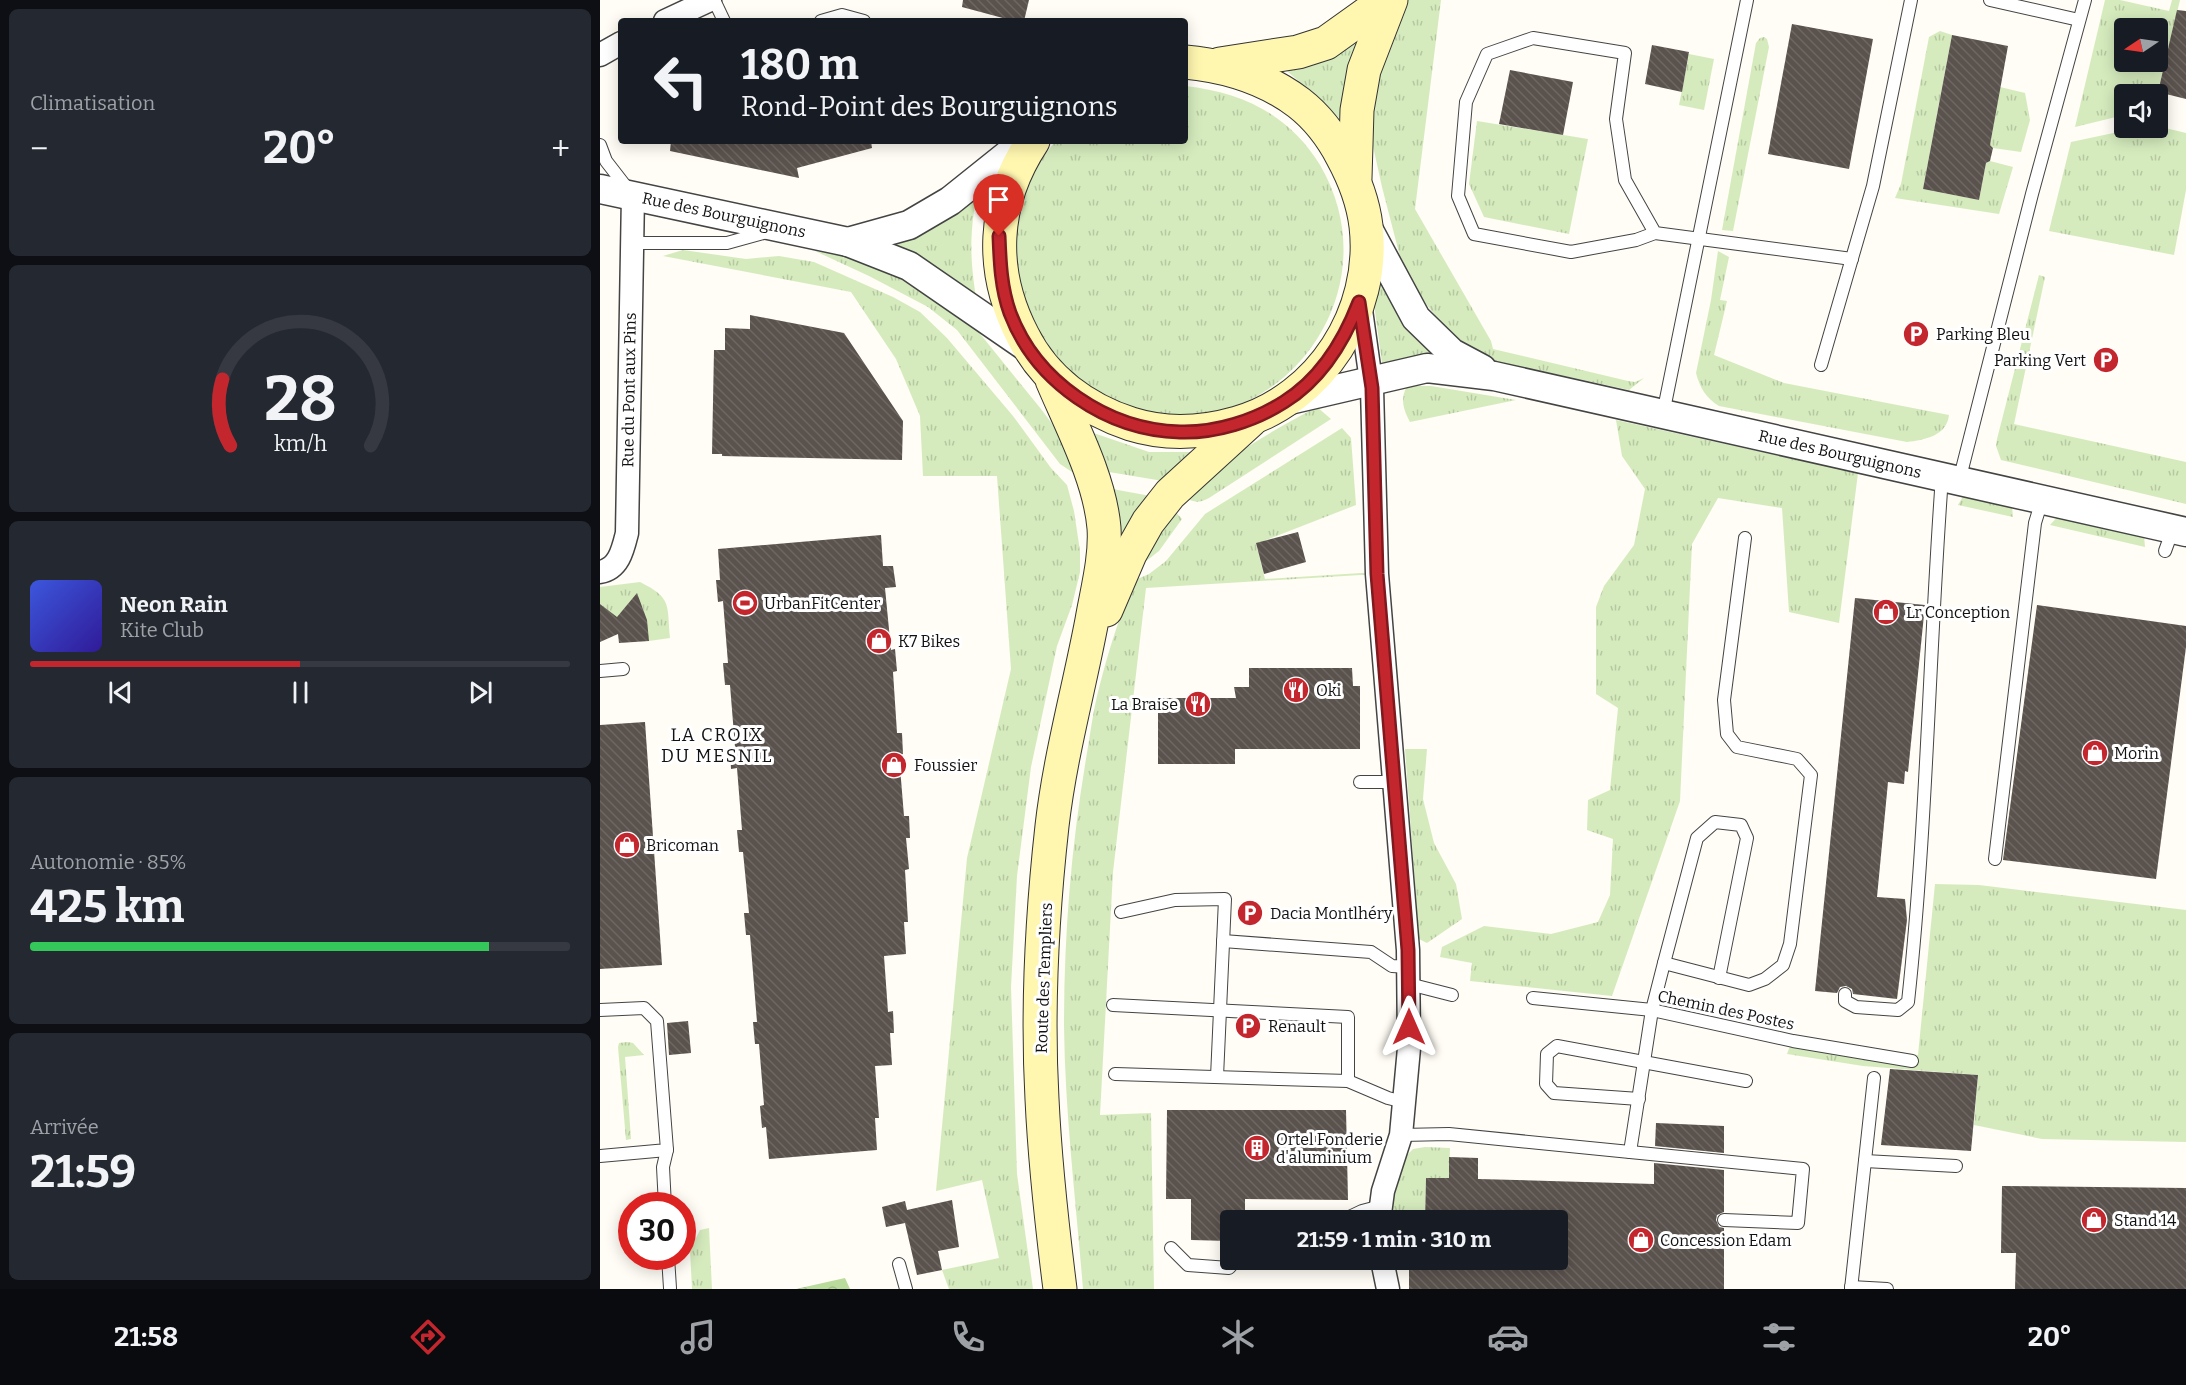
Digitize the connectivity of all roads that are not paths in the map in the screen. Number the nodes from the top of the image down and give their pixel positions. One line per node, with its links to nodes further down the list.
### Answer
1 (710, 0): 9 (street)
2 (714, 0): 10 (lane)
3 (1386, 0): 16 (main road)
4 (1391, 0): 20 (main road)
5 (1747, 0): 26 (lane)
6 (1911, 0): 29 (lane)
7 (1990, 0): 13 (lane)
8 (2085, 0): 13 (lane)
9 (671, 18)
10 (723, 18)
11 (832, 18): 12 (lane)
12 (853, 18)
13 (2079, 20): 39 (lane)
14 (618, 45): 15 (street)
15 (600, 55)
16 (1200, 64): 20 (main road)
17 (1021, 144): 27 (street)
18 (1031, 144): 31 (main road)
19 (600, 145): 22 (lane)
20 (1355, 180): 23 (main road)
21 (600, 189): 22 (street, Rue des Bourguignons)
22 (633, 195): 24 (street, Rue des Bourguignons); 28 (street, Rue du Pont aux Pins)
23 (1366, 225): 30 (main road); 34 (street, Rue des Bourguignons)
24 (782, 228): 27 (street, Rue des Bourguignons); 28 (lane)
25 (1656, 233): 25 (lane); 26 (lane)
26 (1698, 240): 29 (lane); 37 (lane)
27 (848, 242): 31 (street, Rue des Bourguignons)
28 (632, 243): 43 (street, Rue du Pont aux Pins)
29 (1852, 259): 32 (lane)
30 (1359, 302): 35 (street); 36 (main road)
31 (1028, 348): 33 (main road)
32 (1821, 365)
33 (1050, 375): 38 (main road); 45 (main road, Route des Templiers)
34 (1494, 376): 35 (street, Rue des Bourguignons); 37 (street, Rue des Bourguignons)
35 (1371, 381): 36 (street, Rue des Bourguignons); 48 (street)
36 (1286, 401): 38 (main road)
37 (1663, 414): 39 (street, Rue des Bourguignons)
38 (1252, 419): 45 (main road, Route des Templiers)
39 (1951, 479): 40 (street, Rue des Bourguignons); 55 (lane)
40 (2042, 500): 41 (street, Rue des Bourguignons); 49 (lane)
41 (2175, 537)
42 (1745, 538): 54 (lane)
43 (600, 572)
44 (623, 669): 46 (lane)
45 (1082, 669): 88 (main road, Route des Templiers)
46 (600, 671)
47 (1360, 782): 48 (lane)
48 (1394, 782): 53 (street)
49 (1995, 859)
50 (1121, 912): 51 (lane)
51 (1223, 941): 53 (lane); 60 (lane)
52 (1664, 963): 54 (lane); 54 (lane); 61 (lane)
53 (1409, 976): 56 (lane); 70 (street)
54 (1719, 978)
55 (1845, 994)
56 (1452, 995)
57 (1533, 998): 61 (lane, Chemin des Postes)
58 (1113, 1005): 60 (lane)
59 (600, 1010): 72 (lane)
60 (1219, 1010): 65 (lane); 67 (lane)
61 (1652, 1010): 62 (lane, Chemin des Postes); 63 (lane)
62 (1912, 1061)
63 (1644, 1064): 68 (lane); 69 (lane); 69 (lane)
64 (1115, 1074): 65 (lane)
65 (1217, 1077): 67 (lane)
66 (1874, 1078): 75 (lane)
67 (1348, 1081): 70 (lane)
68 (1746, 1081)
69 (1639, 1099): 73 (lane)
70 (1404, 1102): 71 (street)
71 (1401, 1135): 73 (lane); 78 (street)
72 (667, 1150): 74 (lane); 77 (lane)
73 (1630, 1152): 79 (lane)
74 (600, 1156)
75 (1865, 1161): 76 (lane); 86 (lane)
76 (1956, 1166)
77 (664, 1192)
78 (1380, 1210)
79 (1724, 1220)
80 (1171, 1248): 82 (lane)
81 (899, 1264): 87 (lane)
82 (1220, 1267)
83 (669, 1270): 85 (lane)
84 (1384, 1270): 89 (street)
85 (670, 1288)
86 (1851, 1288): 90 (lane)
87 (906, 1289)
88 (1060, 1289)
89 (1388, 1289)
90 (1887, 1289)

